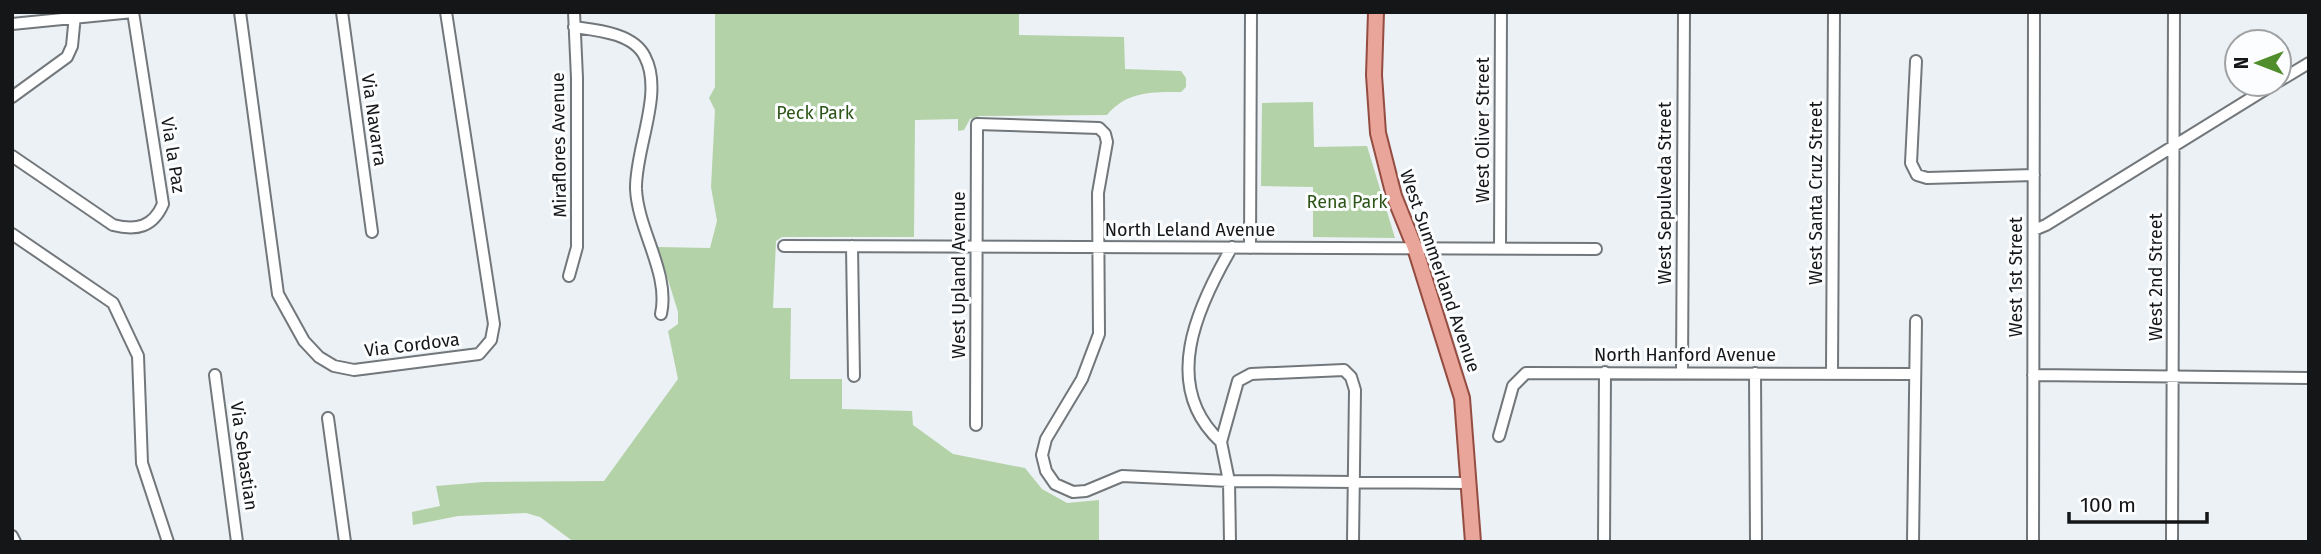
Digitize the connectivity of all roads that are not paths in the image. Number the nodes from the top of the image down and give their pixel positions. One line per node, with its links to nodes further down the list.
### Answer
1 (133, 12): 13 (street); 22 (street, Via la Paz)
2 (240, 12): 4 (street, Via Cordova)
3 (342, 12): 25 (street, Via Navarra)
4 (446, 12)
5 (574, 12): 15 (street, Miraflores Avenue)
6 (1251, 12): 32 (street)
7 (1376, 12): 33 (main road, West Summerland Avenue)
8 (1501, 12): 34 (street, West Oliver Street)
9 (1684, 12): 40 (street, West Sepulveda Street)
10 (1834, 12): 43 (street, West Santa Cruz Street)
11 (2034, 12): 23 (street, West 1st Street)
12 (2174, 12): 21 (street, West 2nd Street)
13 (75, 15): 14 (street); 19 (street)
14 (12, 24)
15 (574, 27): 36 (street, Miraflores Avenue); 37 (street)
16 (1916, 61): 23 (street)
17 (2309, 63): 18 (street)
18 (2293, 73)
19 (12, 97)
20 (2251, 98): 21 (street)
21 (2173, 146): 24 (street); 47 (street, West 2nd Street)
22 (12, 156)
23 (2034, 175): 24 (street, West 1st Street)
24 (2034, 230): 45 (street, West 1st Street)
25 (372, 232)
26 (12, 234): 58 (street)
27 (784, 246): 28 (street, North Leland Avenue)
28 (852, 247): 29 (street, North Leland Avenue); 46 (street)
29 (976, 247): 30 (street, North Leland Avenue); 30 (street, West Upland Avenue); 50 (street, West Upland Avenue)
30 (1097, 247): 31 (street, North Leland Avenue); 53 (street)
31 (1232, 247): 32 (street, North Leland Avenue); 52 (street)
32 (1250, 248): 33 (street, North Leland Avenue)
33 (1415, 248): 34 (street, North Leland Avenue); 55 (main road, West Summerland Avenue)
34 (1500, 248): 35 (street, North Leland Avenue)
35 (1596, 249)
36 (569, 276)
37 (661, 314)
38 (1916, 321): 44 (street)
39 (1605, 372): 40 (street, North Hanford Avenue); 51 (street, North Hanford Avenue); 64 (street)
40 (1682, 373): 41 (street, North Hanford Avenue)
41 (1755, 373): 43 (street, North Hanford Avenue); 65 (street)
42 (215, 374): 59 (street, Via Sebastian)
43 (1832, 374): 44 (street, North Hanford Avenue)
44 (1915, 374): 66 (street)
45 (2033, 375): 47 (street); 67 (street, West 1st Street)
46 (854, 376)
47 (2172, 376): 48 (street); 68 (street, West 2nd Street)
48 (2309, 378)
49 (328, 418): 60 (street)
50 (976, 425)
51 (1499, 436)
52 (1221, 442): 53 (street); 54 (street)
53 (1229, 481): 54 (street); 61 (street)
54 (1353, 482): 55 (street); 62 (street)
55 (1470, 483): 63 (main road, West Summerland Avenue)
56 (12, 536): 57 (street)
57 (15, 542)
58 (168, 542)
59 (237, 542)
60 (345, 542)
61 (1230, 542)
62 (1353, 542)
63 (1473, 542)
64 (1604, 542)
65 (1756, 542)
66 (1913, 542)
67 (2033, 542)
68 (2172, 542)

